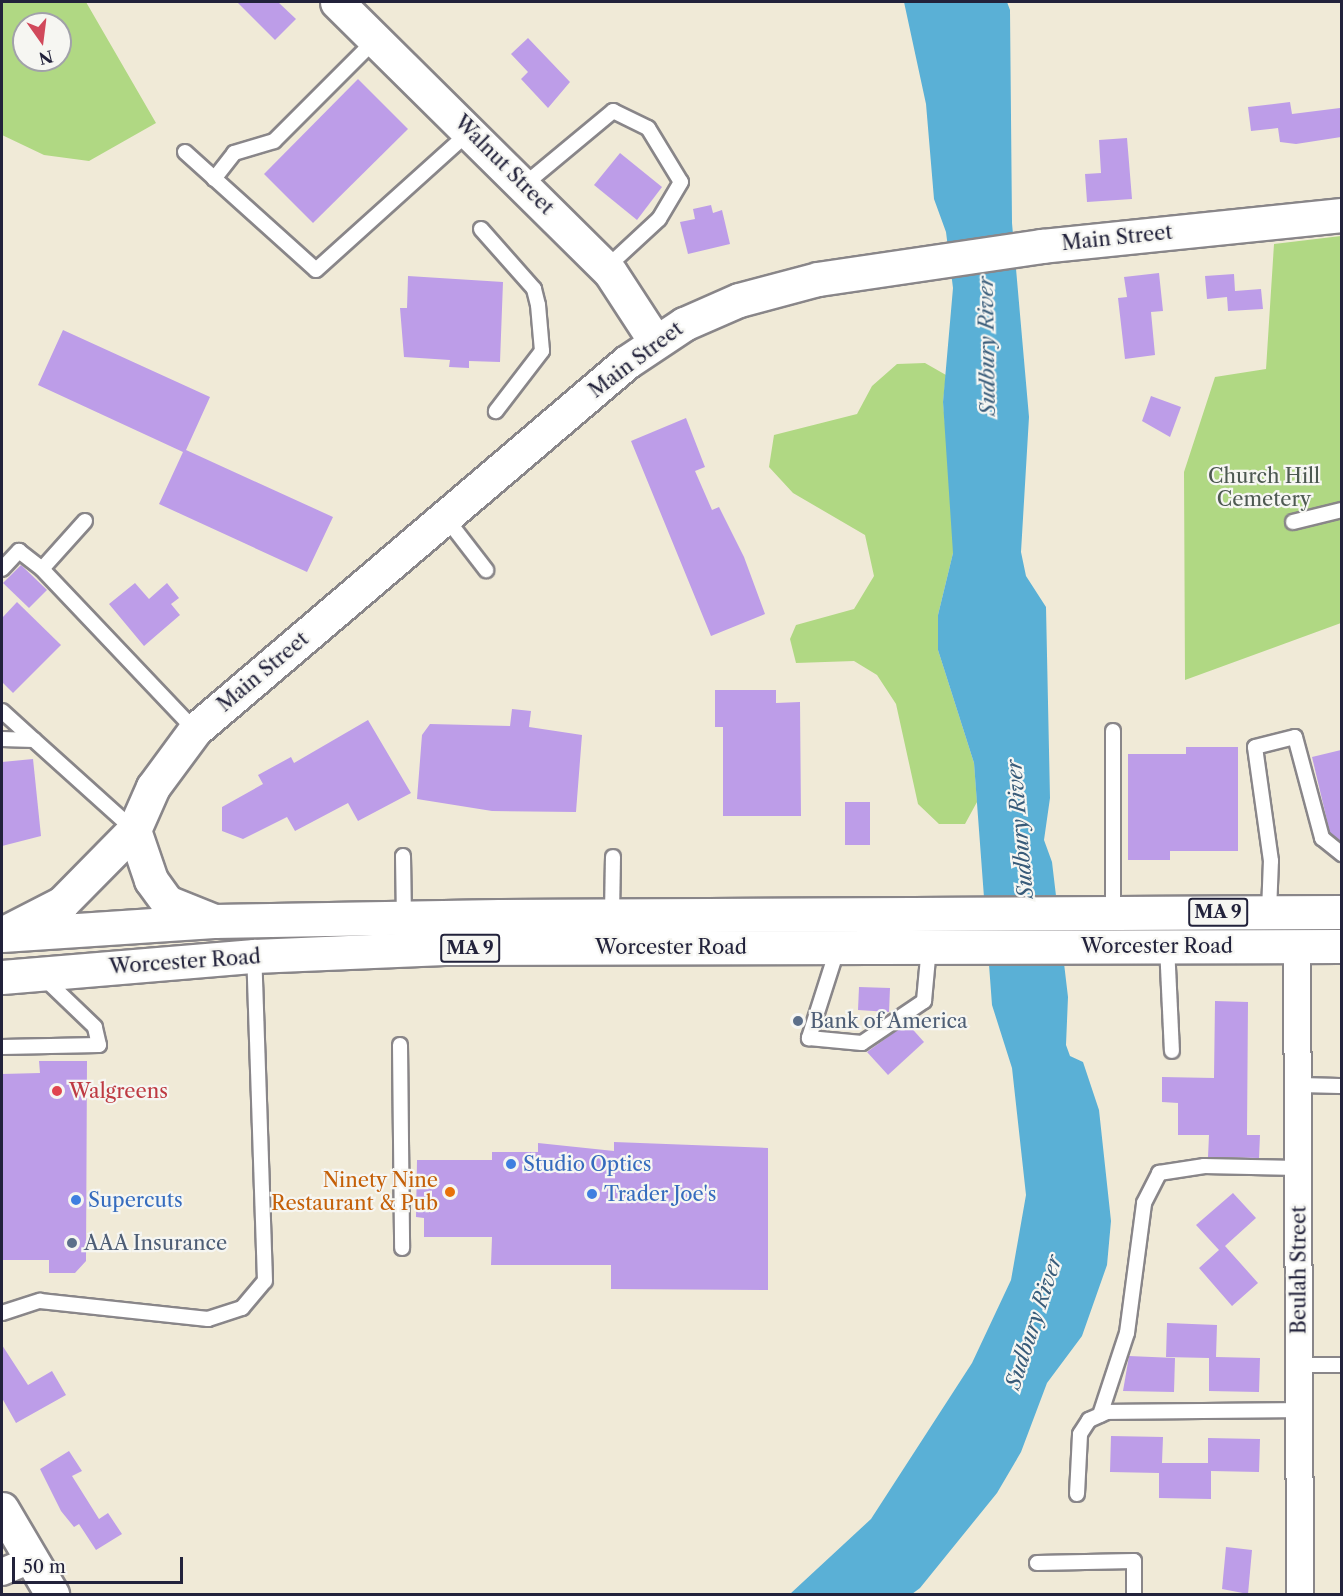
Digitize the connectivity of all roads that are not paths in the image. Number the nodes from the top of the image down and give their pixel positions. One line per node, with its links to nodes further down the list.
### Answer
1 (337, 2): 2 (main road, Walnut Street)
2 (376, 40): 3 (main road, Walnut Street); 5 (lane)
3 (469, 132): 5 (lane); 6 (main road, Walnut Street)
4 (185, 152): 5 (lane)
5 (214, 179)
6 (524, 186): 9 (main road, Walnut Street); 9 (lane)
7 (1341, 215): 10 (main road, Main Street)
8 (481, 229): 11 (lane)
9 (606, 268): 10 (main road, Walnut Street)
10 (655, 341): 13 (main road, Main Street)
11 (496, 411)
12 (1341, 510): 15 (lane)
13 (446, 518): 18 (lane); 20 (main road, Main Street)
14 (85, 521): 17 (lane)
15 (1293, 522)
16 (2, 569): 17 (lane)
17 (42, 569): 20 (lane)
18 (486, 570)
19 (2, 711): 23 (lane)
20 (195, 730): 24 (main road, Main Street)
21 (1113, 731): 30 (lane)
22 (2, 739): 23 (lane)
23 (34, 740): 24 (lane)
24 (134, 830): 33 (main road); 34 (main road, Main Street)
25 (1341, 854): 28 (lane)
26 (403, 856): 32 (lane)
27 (613, 857): 31 (lane)
28 (1269, 912): 29 (main road, Worcester Road / MA 9); 30 (main road, Worcester Road / MA 9)
29 (1341, 912)
30 (1104, 913): 31 (main road, Worcester Road / MA 9)
31 (612, 914): 32 (main road, Worcester Road / MA 9)
32 (404, 917): 33 (main road, Worcester Road / MA 9)
33 (214, 921): 34 (main road, Worcester Road / MA 9)
34 (2, 934)
35 (1167, 946): 36 (main road, Worcester Road / MA 9); 39 (main road, Worcester Road / MA 9); 45 (lane)
36 (1297, 946): 37 (main road, Worcester Road / MA 9); 46 (street, Beulah Street)
37 (1341, 946)
38 (838, 947): 39 (main road, Worcester Road / MA 9); 39 (lane); 40 (main road, Worcester Road / MA 9)
39 (935, 947)
40 (254, 956): 41 (main road, Worcester Road / MA 9); 50 (lane)
41 (39, 974): 42 (main road, Worcester Road / MA 9); 44 (lane)
42 (2, 978)
43 (400, 1045): 49 (lane)
44 (2, 1047)
45 (1172, 1051)
46 (1298, 1085): 47 (lane); 48 (street, Beulah Street)
47 (1341, 1086)
48 (1298, 1168): 51 (street, Beulah Street); 54 (lane)
49 (402, 1248)
50 (2, 1313)
51 (1299, 1365): 52 (lane); 53 (street, Beulah Street)
52 (1341, 1365)
53 (1299, 1410): 54 (lane); 61 (street, Beulah Street)
54 (1100, 1415): 55 (lane)
55 (1077, 1494)
56 (2, 1509): 58 (main road)
57 (1037, 1563): 60 (lane)
58 (16, 1566): 59 (main road)
59 (52, 1594)
60 (1134, 1594)
61 (1300, 1594)

